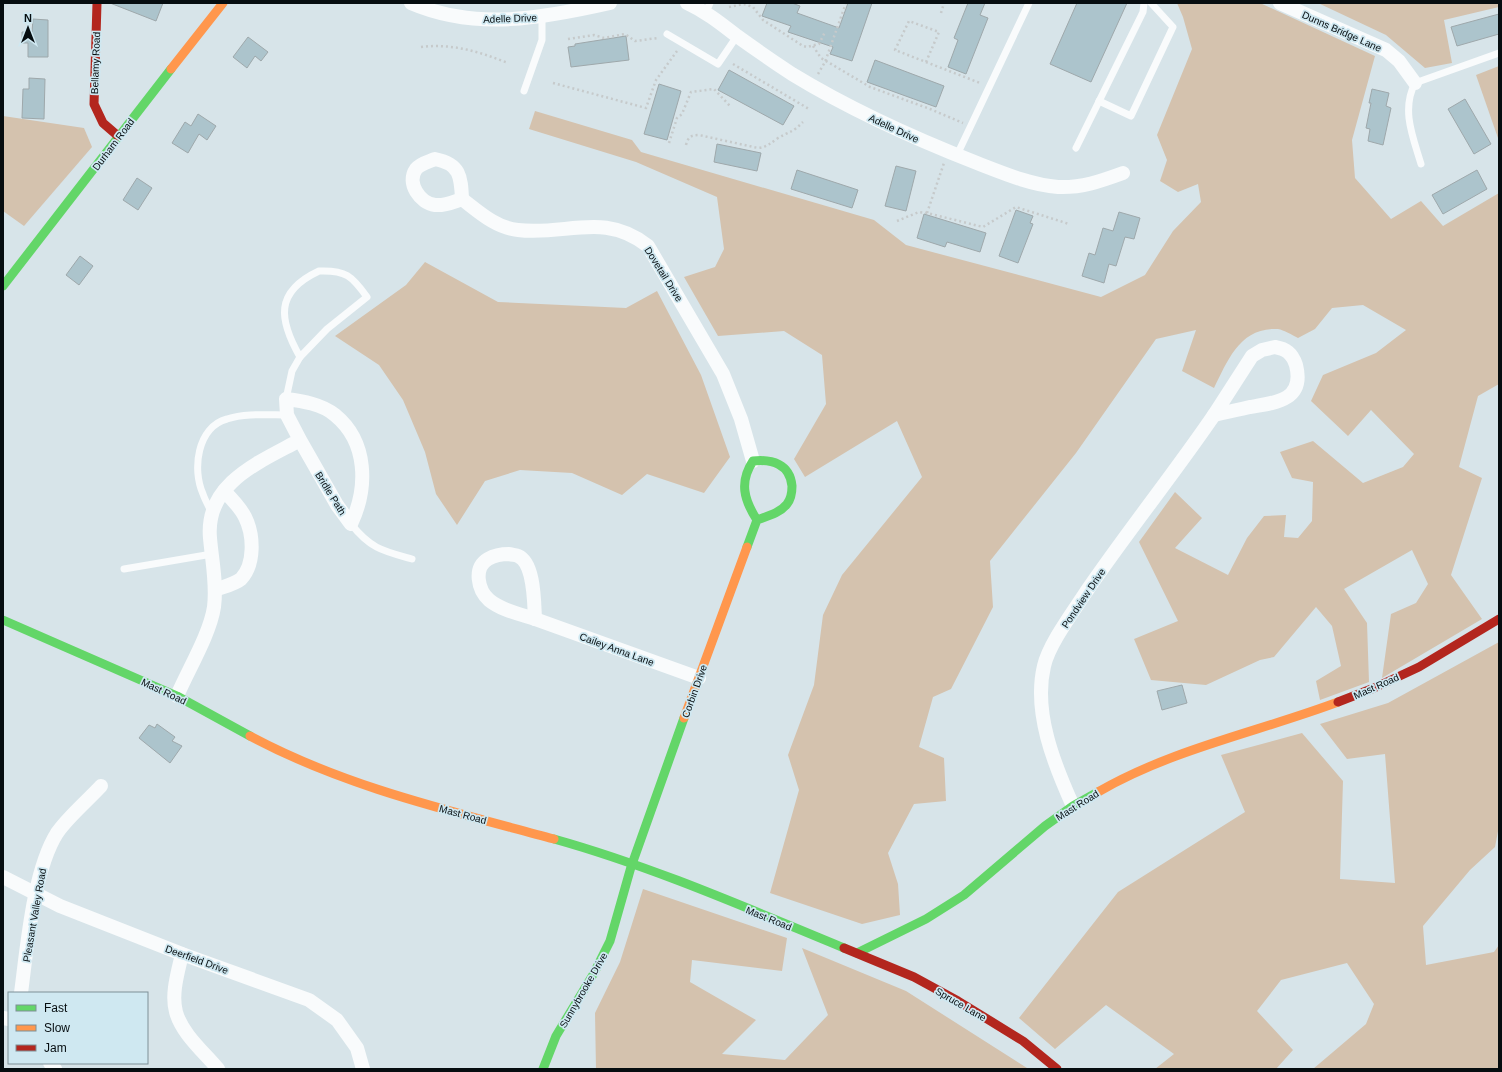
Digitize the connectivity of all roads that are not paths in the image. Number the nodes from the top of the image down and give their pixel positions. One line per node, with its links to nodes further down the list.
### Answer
1 (97, 3): 18 (street, Bellamy Road)
2 (224, 3): 18 (street, Durham Road)
3 (411, 3): 11 (street, Adelle Drive)
4 (610, 3): 11 (street, Adelle Drive)
5 (687, 3): 10 (street, Adelle Drive)
6 (1029, 3): 20 (lane)
7 (1144, 3): 17 (lane)
8 (1151, 3): 17 (lane)
9 (1280, 3): 15 (street, Dunns Bridge Lane)
10 (708, 8): 13 (street, Adelle Drive)
11 (542, 17): 16 (lane)
12 (667, 34): 13 (lane)
13 (737, 36): 20 (street, Adelle Drive)
14 (1499, 53): 15 (lane)
15 (1415, 82): 21 (lane)
16 (524, 91)
17 (1099, 101): 19 (lane)
18 (118, 136): 24 (street, Durham Road)
19 (1076, 148)
20 (957, 155): 22 (street, Adelle Drive)
21 (1421, 164)
22 (1123, 173)
23 (462, 199): 30 (street, Dovetail Drive)
24 (3, 286)
25 (300, 357): 25 (lane); 26 (lane)
26 (286, 398): 27 (street, Bridle Path); 34 (street, Bridle Path)
27 (287, 415): 29 (street, Bridle Path); 32 (lane)
28 (1214, 415): 28 (street, Pondview Drive); 45 (street, Pondview Drive)
29 (300, 440): 31 (street); 34 (street, Bridle Path)
30 (753, 461): 33 (street); 33 (street)
31 (224, 491): 32 (street); 38 (street)
32 (211, 511): 35 (street)
33 (757, 520): 42 (street, Corbin Drive)
34 (351, 524): 36 (lane)
35 (212, 554): 37 (lane); 38 (street)
36 (412, 559)
37 (124, 570)
38 (215, 590): 43 (street)
39 (1499, 618): 45 (street, Mast Road)
40 (535, 619): 40 (street, Cailey Anna Lane); 42 (street, Cailey Anna Lane)
41 (3, 620): 43 (street, Mast Road)
42 (699, 678): 46 (street, Corbin Drive)
43 (177, 696): 46 (street, Mast Road)
44 (101, 786): 48 (street, Pleasant Valley Road)
45 (1073, 806): 49 (street, Mast Road)
46 (632, 863): 49 (street, Mast Road); 54 (street, Sunnybrooke Drive)
47 (3, 877): 48 (street, Deerfield Drive)
48 (36, 894): 50 (street, Deerfield Drive); 51 (street, Pleasant Valley Road)
49 (857, 952): 55 (street, Spruce Lane)
50 (182, 954): 52 (street); 53 (street, Deerfield Drive)
51 (21, 992)
52 (218, 1069)
53 (363, 1069)
54 (544, 1069)
55 (1057, 1069)

